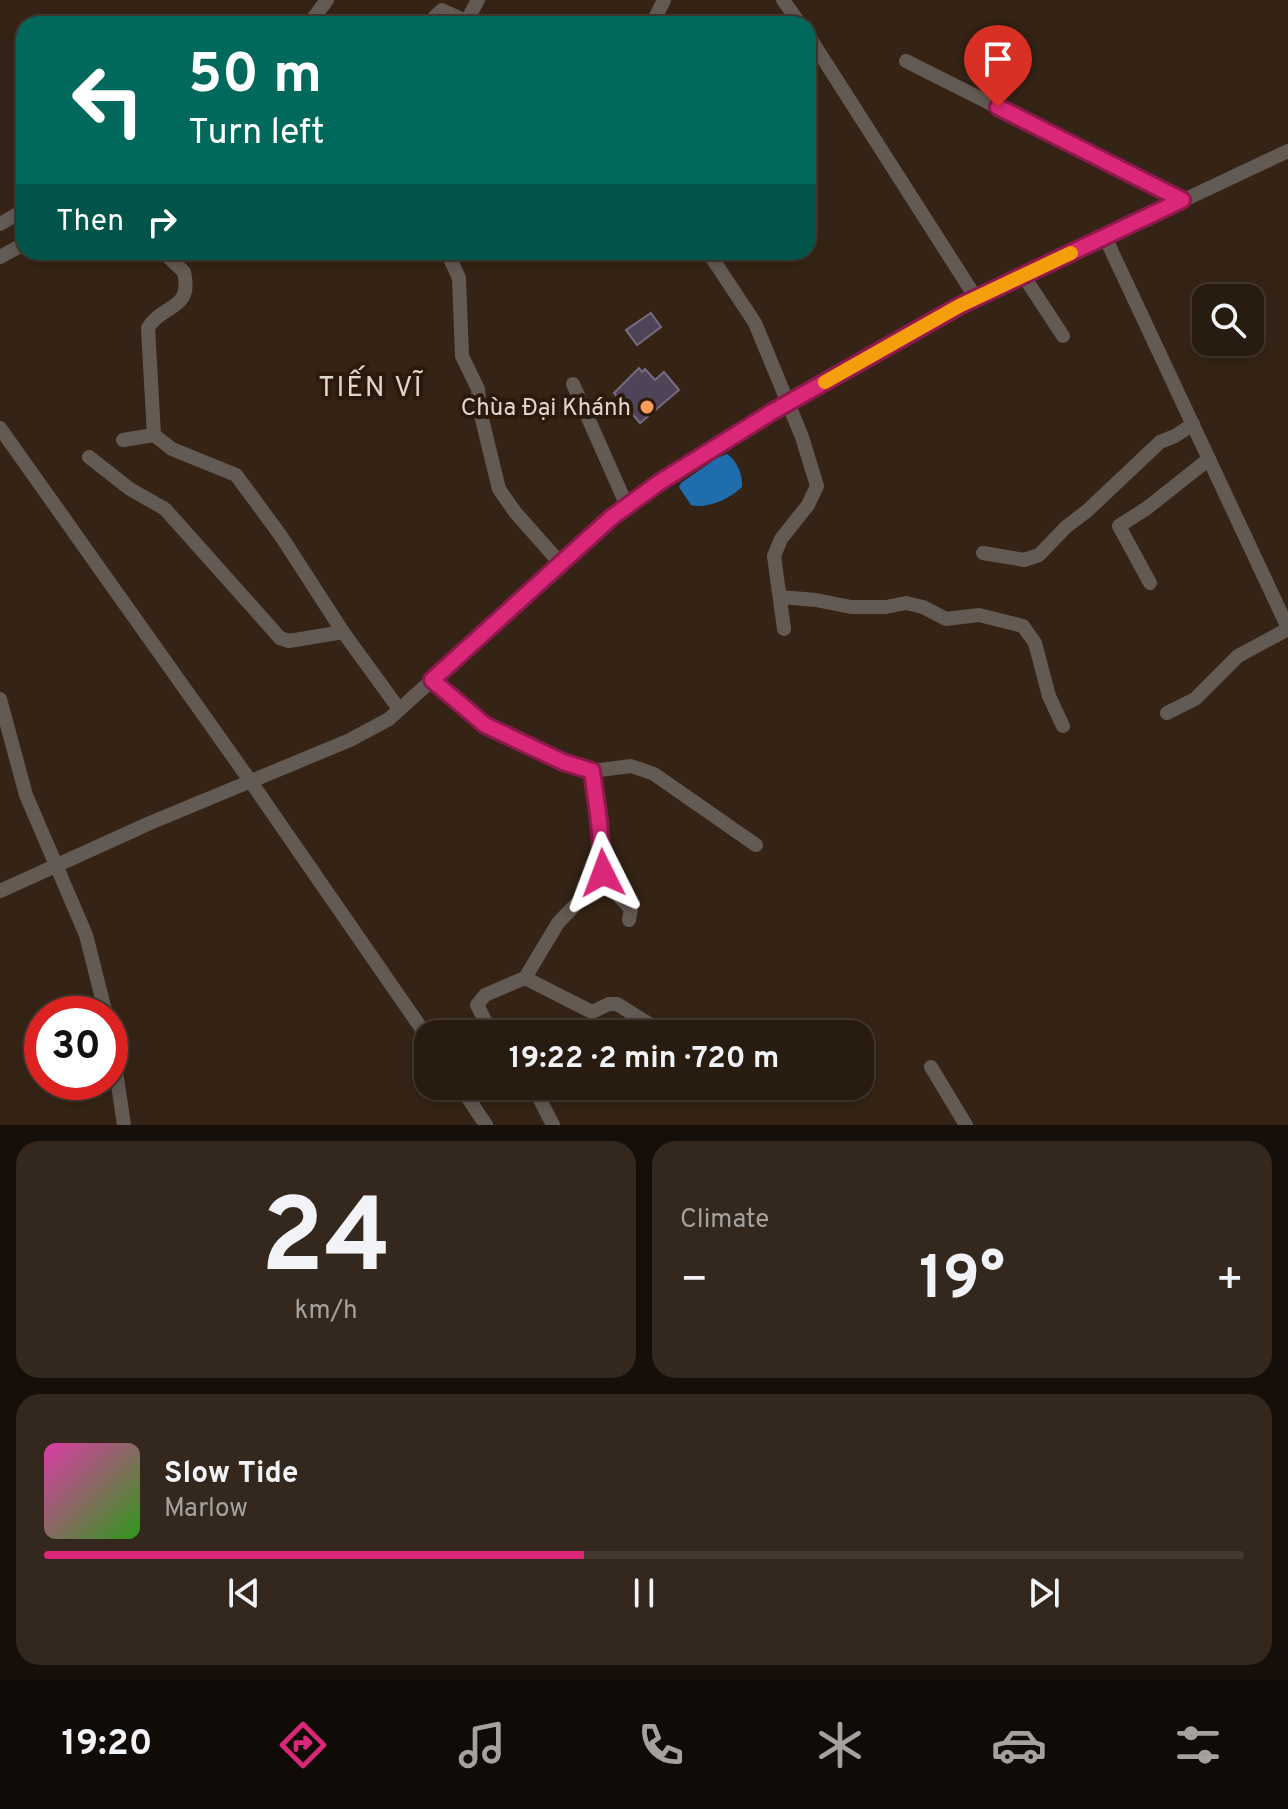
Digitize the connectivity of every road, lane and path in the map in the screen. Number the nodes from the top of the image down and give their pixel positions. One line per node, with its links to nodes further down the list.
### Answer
1 (436, 16): 2 (street)
2 (453, 16)
3 (816, 48): 12 (street)
4 (906, 61): 6 (street)
5 (1288, 151): 6 (street)
6 (1182, 200): 7 (street)
7 (1105, 237): 11 (street); 16 (street)
8 (171, 260): 18 (street)
9 (451, 260): 24 (street)
10 (713, 260): 15 (street)
11 (1023, 275): 12 (street); 13 (street)
12 (976, 298): 15 (street)
13 (1063, 336)
14 (573, 384): 22 (street)
15 (788, 403): 22 (street); 26 (street)
16 (1193, 424): 21 (street); 23 (street)
17 (0, 428): 36 (street)
18 (154, 435): 19 (street); 29 (street)
19 (123, 440)
20 (89, 457): 29 (street)
21 (1209, 459): 25 (street); 28 (street)
22 (627, 506): 24 (street)
23 (983, 553)
24 (561, 564): 30 (street)
25 (1150, 583)
26 (780, 597): 27 (street); 34 (street)
27 (784, 629)
28 (1288, 629): 33 (street)
29 (343, 632): 32 (street)
30 (432, 680): 32 (street); 35 (street)
31 (0, 699): 38 (street)
32 (399, 709): 36 (street)
33 (1167, 713)
34 (1063, 726)
35 (592, 771): 37 (street); 39 (street)
36 (251, 782): 38 (street); 44 (street)
37 (756, 845)
38 (57, 864): 40 (street); 43 (street)
39 (601, 878): 41 (street); 42 (street)
40 (0, 891)
41 (629, 920)
42 (525, 978): 45 (street); 46 (street)
43 (101, 996)
44 (416, 1020)
45 (485, 1020)
46 (643, 1020)
47 (931, 1067): 54 (street)
48 (120, 1100): 51 (street)
49 (469, 1100): 52 (street)
50 (540, 1100): 53 (street)
51 (124, 1125)
52 (486, 1125)
53 (553, 1125)
54 (966, 1125)

